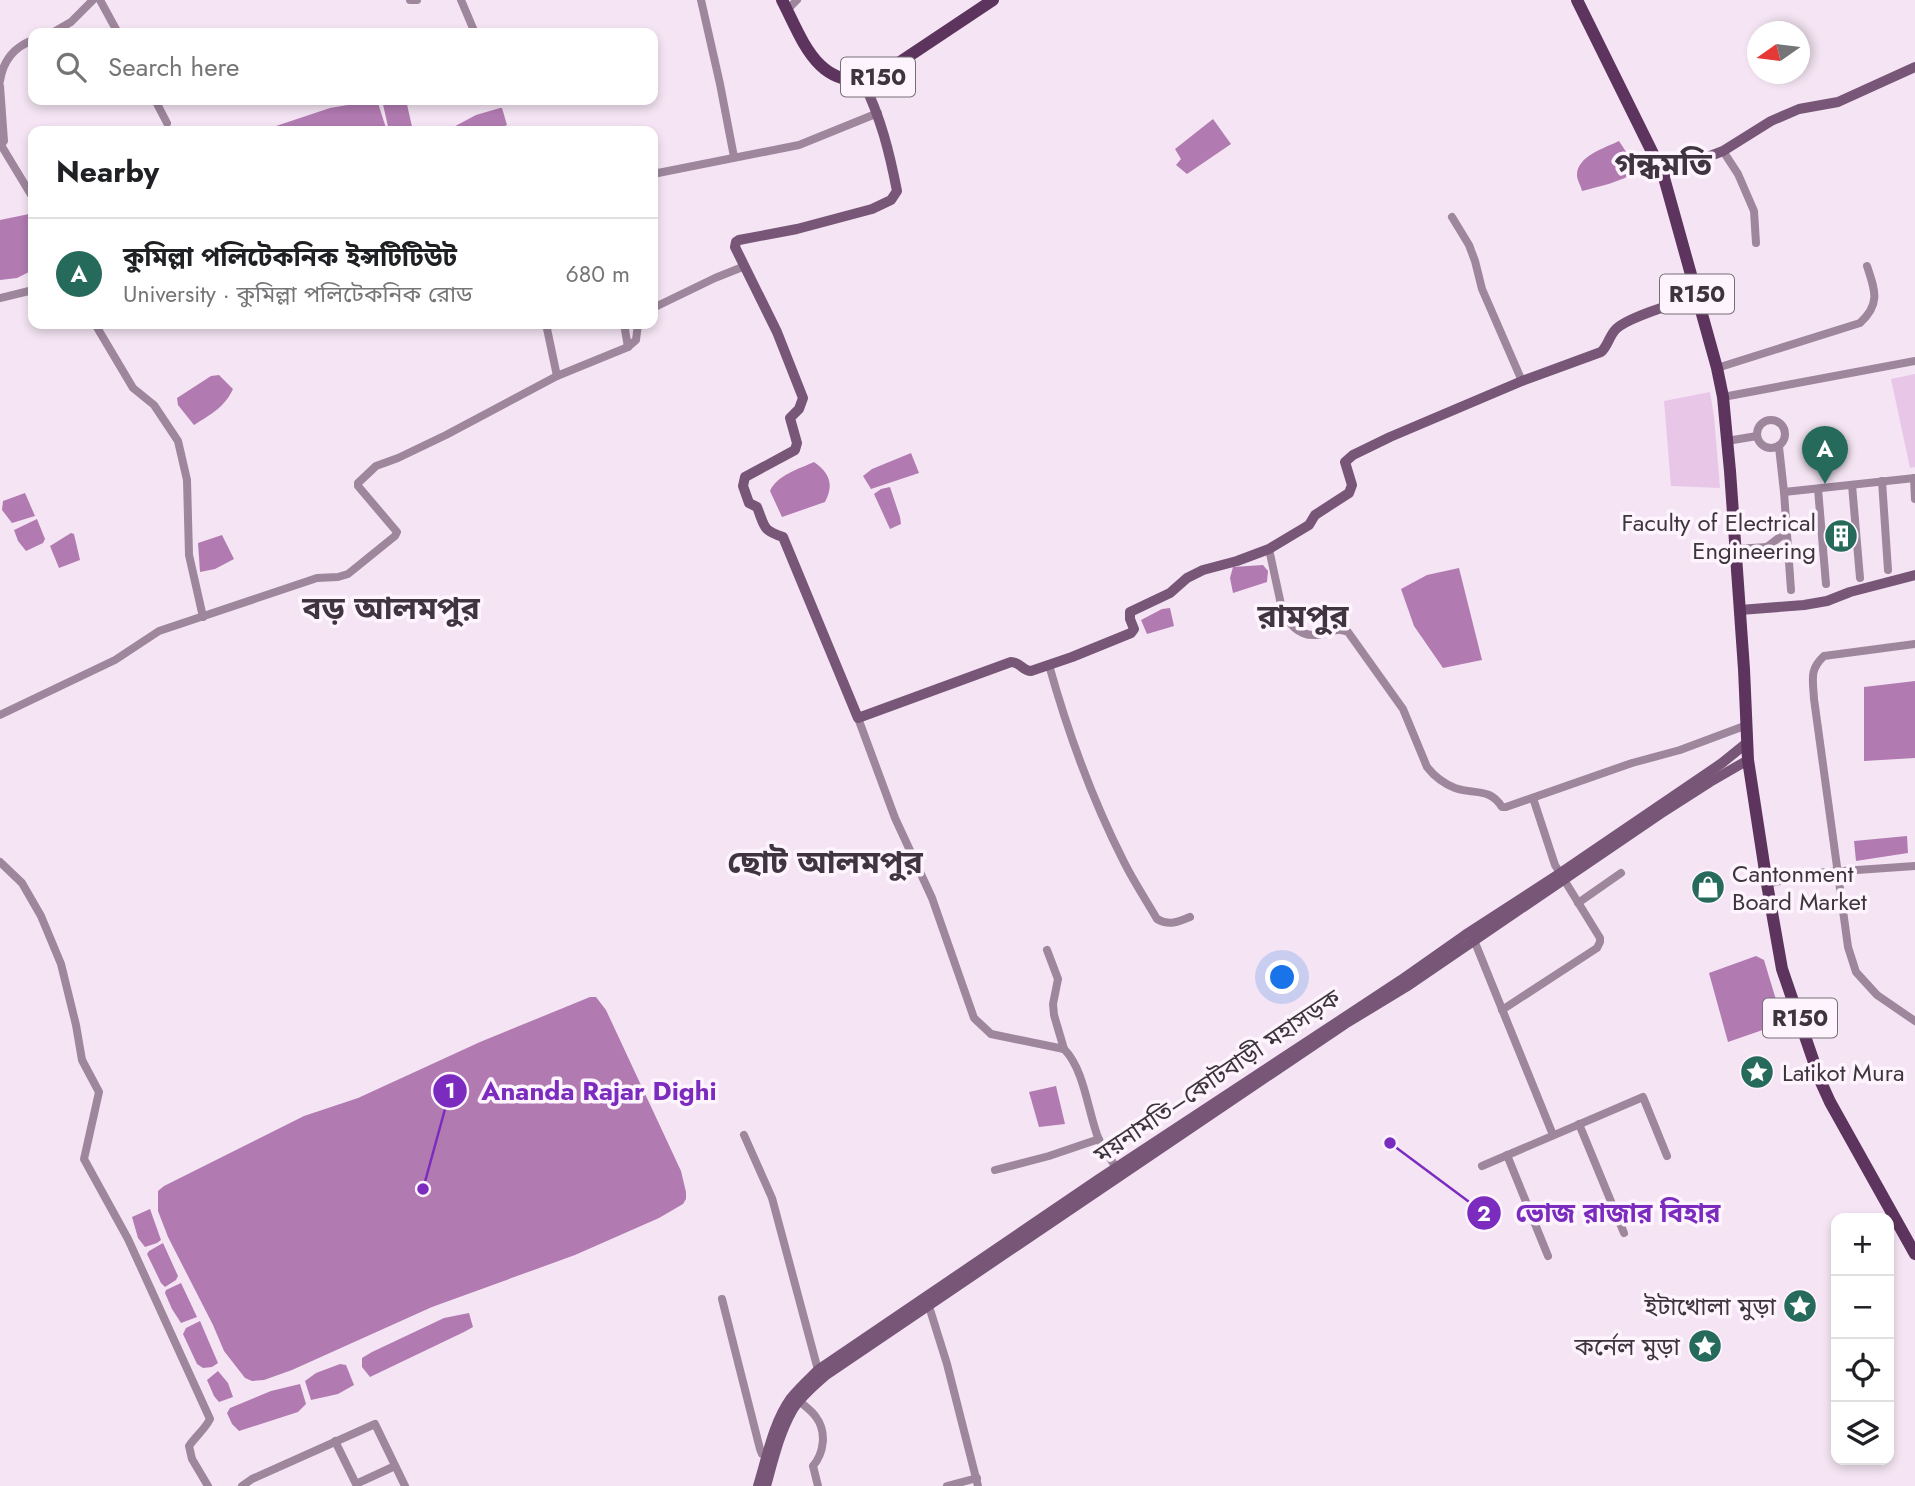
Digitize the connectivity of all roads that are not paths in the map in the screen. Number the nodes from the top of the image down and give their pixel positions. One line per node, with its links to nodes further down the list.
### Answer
1 (93, 0): 11 (street)
2 (100, 0): 12 (street)
3 (410, 0): 4 (street)
4 (417, 0)
5 (461, 0): 13 (street)
6 (701, 0): 23 (street)
7 (797, 0): 10 (street)
8 (993, 0): 16 (main road, R150)
9 (1577, 0): 25 (main road, R150)
10 (785, 5): 16 (main road, R150)
11 (61, 28)
12 (115, 28)
13 (473, 28)
14 (28, 42): 17 (street)
15 (1915, 67): 22 (main road)
16 (863, 81): 19 (main road)
17 (0, 84): 21 (street)
18 (158, 105): 20 (street)
19 (878, 113): 23 (street); 29 (main road)
20 (167, 123)
21 (1, 146): 26 (street)
22 (1723, 152): 25 (main road); 28 (street)
23 (734, 157): 24 (street)
24 (658, 173)
25 (1663, 174): 32 (main road, R150)
26 (28, 190)
27 (1452, 217): 43 (street)
28 (1756, 243)
29 (745, 266): 34 (street); 69 (main road)
30 (1867, 266): 41 (street)
31 (28, 291): 33 (street)
32 (1698, 296): 41 (main road, R150); 43 (main road)
33 (0, 298)
34 (658, 306)
35 (97, 329): 65 (street)
36 (547, 329): 42 (street)
37 (625, 329): 39 (street)
38 (637, 329): 39 (street)
39 (628, 347): 42 (street)
40 (1915, 361): 44 (street)
41 (1717, 368): 44 (main road, R150)
42 (557, 376): 65 (street)
43 (1522, 381): 56 (main road)
44 (1723, 397): 46 (main road, R150)
45 (1757, 436): 46 (street); 47 (street); 47 (street)
46 (1727, 440): 57 (main road, R150)
47 (1779, 447): 52 (street)
48 (1914, 478): 49 (street); 53 (street)
49 (1882, 481): 50 (street); 59 (street)
50 (1852, 485): 51 (street); 61 (street)
51 (1818, 489): 52 (street); 62 (street)
52 (1784, 492): 54 (street)
53 (1915, 499)
54 (1786, 526): 55 (street); 58 (street)
55 (1768, 547): 57 (street); 58 (street)
56 (1269, 549): 67 (main road); 73 (street)
57 (1736, 549): 64 (main road, R150)
58 (1788, 561): 63 (street)
59 (1888, 570)
60 (1915, 575): 64 (main road)
61 (1860, 578)
62 (1826, 584)
63 (1791, 590)
64 (1740, 610): 70 (main road, R150)
65 (203, 617): 68 (street)
66 (1915, 644): 76 (street)
67 (1049, 665): 69 (main road); 81 (street)
68 (0, 715)
69 (858, 718): 86 (street)
70 (1747, 725): 71 (main road, R150); 73 (street)
71 (1748, 742): 72 (main road, R150); 78 (main road, ময়নামতি–কোটবাড়ী মহাসড়ক)
72 (1748, 760): 78 (main road, ময়নামতি–কোটবাড়ী মহাসড়ক); 79 (main road, R150)
73 (1533, 798): 78 (street)
74 (0, 862): 108 (street)
75 (1915, 866): 76 (street)
76 (1838, 872): 79 (street); 85 (street)
77 (1622, 873): 80 (street)
78 (1561, 878): 80 (street); 82 (main road, ময়নামতি–কোটবাড়ী মহাসড়ক); 94 (main road, ময়নামতি–কোটবাড়ী মহাসড়ক)
79 (1766, 884): 97 (main road, R150)
80 (1577, 903): 84 (street)
81 (1190, 917)
82 (1474, 940): 84 (street); 100 (main road, ময়নামতি–কোটবাড়ী মহাসড়ক)
83 (1047, 950): 86 (street)
84 (1502, 1010): 89 (street)
85 (1915, 1021)
86 (1064, 1049): 90 (street)
87 (1579, 1124): 89 (street); 92 (street); 96 (street)
88 (744, 1135): 101 (street)
89 (1553, 1135): 91 (street)
90 (1099, 1139): 94 (street); 95 (street)
91 (1507, 1155): 93 (street); 98 (street)
92 (1667, 1156)
93 (1482, 1166)
94 (1116, 1168): 100 (main road, ময়নামতি–কোটবাড়ী মহাসড়ক)
95 (995, 1170)
96 (1624, 1233)
97 (1915, 1254)
98 (1548, 1256)
99 (722, 1299): 104 (street)
100 (927, 1301): 101 (main road, ময়নামতি–কোটবাড়ী মহাসড়ক); 102 (main road, ময়নামতি–কোটবাড়ী মহাসড়ক); 106 (street)
101 (818, 1370): 104 (main road, ময়নামতি–কোটবাড়ী মহাসড়ক)
102 (799, 1401): 104 (main road, ময়নামতি–কোটবাড়ী মহাসড়ক); 113 (street)
103 (335, 1441): 105 (street); 107 (street); 109 (street)
104 (770, 1459): 111 (main road, ময়নামতি–কোটবাড়ী মহাসড়ক); 112 (main road, ময়নামতি–কোটবাড়ী মহাসড়ক)
105 (396, 1466): 107 (street); 110 (street)
106 (977, 1482): 114 (street)
107 (356, 1485)
108 (208, 1486)
109 (242, 1486)
110 (404, 1486)
111 (758, 1486)
112 (766, 1486)
113 (818, 1486)
114 (947, 1486)

